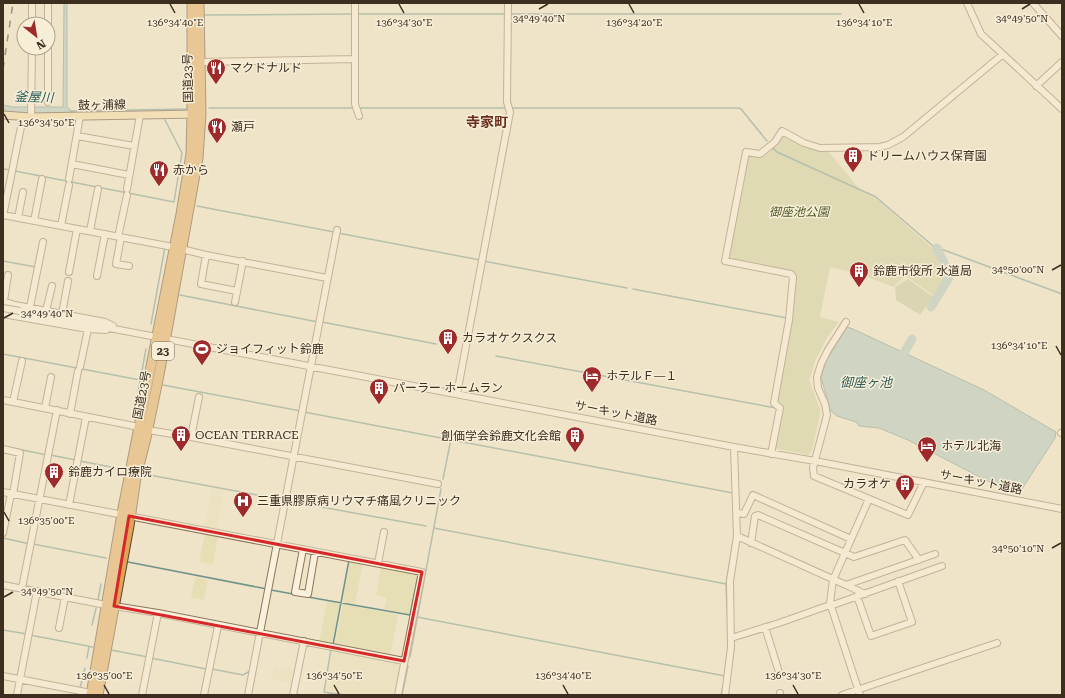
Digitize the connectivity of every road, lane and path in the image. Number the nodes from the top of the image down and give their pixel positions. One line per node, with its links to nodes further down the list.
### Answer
1 (32, 3): 9 (street)
2 (48, 3): 10 (street)
3 (192, 3): 22 (highway, 国道23号 / 23)
4 (199, 3): 16 (highway, 国道23号 / 23)
5 (355, 3): 15 (street)
6 (508, 3): 72 (street)
7 (967, 3): 12 (street)
8 (1033, 3): 11 (street)
9 (32, 16)
10 (48, 16)
11 (1062, 36)
12 (1002, 55): 18 (street); 84 (street)
13 (32, 56): 25 (street)
14 (48, 56): 19 (street)
15 (355, 59): 16 (street); 20 (street)
16 (200, 62): 22 (highway, 国道23号 / 23)
17 (1062, 62): 18 (street)
18 (1036, 86): 21 (street)
19 (48, 102)
20 (357, 110)
21 (1062, 110)
22 (197, 114): 24 (main road, 鼓ヶ浦線); 45 (highway, 国道23号 / 23)
23 (3, 115): 27 (main road, 鼓ヶ浦線)
24 (140, 115): 26 (main road, 鼓ヶ浦線); 29 (street)
25 (31, 116): 26 (main road, 鼓ヶ浦線); 27 (main road, 鼓ヶ浦線)
26 (80, 116): 28 (street)
27 (23, 117): 35 (street)
28 (77, 136): 29 (street); 30 (street)
29 (134, 146): 31 (street)
30 (72, 164): 31 (street); 38 (street)
31 (129, 175): 43 (street)
32 (42, 179): 37 (street)
33 (98, 189): 40 (street)
34 (23, 192): 36 (street)
35 (3, 216): 36 (street)
36 (18, 218): 37 (street)
37 (34, 221): 38 (street)
38 (61, 226): 39 (street)
39 (77, 229): 40 (street); 49 (street)
40 (90, 231): 42 (street)
41 (337, 233): 52 (street)
42 (105, 234): 43 (street); 51 (street)
43 (120, 237): 45 (street); 48 (street)
44 (43, 242): 59 (street)
45 (171, 246): 46 (street); 68 (highway, 国道23号 / 23)
46 (206, 255): 47 (street); 55 (street)
47 (243, 261): 52 (street); 55 (street)
48 (129, 266)
49 (68, 272)
50 (8, 275): 56 (street)
51 (97, 276)
52 (327, 278): 70 (street)
53 (68, 281): 63 (street)
54 (52, 286): 61 (street)
55 (237, 291): 57 (street)
56 (3, 301): 58 (street)
57 (235, 302)
58 (15, 305): 59 (street); 64 (street)
59 (30, 307): 61 (street)
60 (3, 308): 67 (street, bridge)
61 (46, 311): 63 (street)
62 (3, 314): 64 (street)
63 (62, 314): 67 (street)
64 (13, 315): 66 (street)
65 (846, 322): 86 (street)
66 (88, 329): 67 (street); 78 (street)
67 (126, 331): 68 (street, サーキット道路)
68 (161, 338): 70 (street, サーキット道路); 80 (highway, 国道23号 / 23)
69 (22, 361): 75 (street)
70 (311, 366): 72 (street, サーキット道路); 85 (street)
71 (51, 377): 76 (street)
72 (457, 394): 82 (street, サーキット道路)
73 (199, 397): 81 (street)
74 (3, 400): 75 (street)
75 (13, 402): 76 (street)
76 (45, 408): 77 (street)
77 (57, 410): 78 (street); 91 (street)
78 (70, 414): 79 (street)
79 (86, 417): 80 (street); 93 (street)
80 (143, 428): 81 (street); 96 (highway, 国道23号 / 23)
81 (192, 437): 85 (street)
82 (734, 447): 84 (street, サーキット道路); 95 (street)
83 (3, 449): 90 (street)
84 (771, 454): 86 (street, サーキット道路)
85 (294, 456): 88 (street); 102 (street)
86 (815, 460): 87 (street, サーキット道路); 92 (street)
87 (924, 482): 92 (street); 94 (street, サーキット道路)
88 (438, 484)
89 (3, 492): 90 (street)
90 (12, 494): 91 (street); 98 (street)
91 (40, 499): 93 (street); 114 (street)
92 (869, 499): 100 (street)
93 (69, 505): 96 (street)
94 (1062, 509)
95 (737, 513): 99 (street); 100 (street)
96 (125, 515): 102 (street); 119 (highway, 国道23号 / 23)
97 (384, 532): 108 (street)
98 (3, 534)
99 (737, 536): 101 (street); 126 (street)
100 (851, 539): 105 (street)
101 (751, 543): 105 (street); 110 (street)
102 (277, 544): 103 (street); 125 (street)
103 (303, 549): 104 (street); 104 (street)
104 (315, 552): 108 (street)
105 (844, 553): 107 (street); 110 (street)
106 (935, 554): 107 (street)
107 (919, 560): 113 (street)
108 (378, 563): 129 (street)
109 (942, 566): 111 (street)
110 (833, 580): 113 (street); 120 (street)
111 (898, 581): 116 (street); 117 (street)
112 (3, 585): 114 (street)
113 (846, 585): 116 (street)
114 (22, 588): 115 (street)
115 (37, 592): 118 (street); 132 (street)
116 (865, 594): 117 (street)
117 (857, 596): 120 (street)
118 (65, 597): 119 (street); 124 (street)
119 (110, 605): 121 (street); 135 (highway, 国道23号 / 23)
120 (830, 605): 123 (street); 134 (street)
121 (158, 613): 122 (street); 138 (street)
122 (218, 626): 125 (street); 139 (street)
123 (765, 627): 126 (street); 130 (street)
124 (59, 628)
125 (260, 633): 127 (street); 140 (street)
126 (731, 638): 143 (street)
127 (304, 641): 129 (street); 141 (street)
128 (997, 643): 134 (street)
129 (404, 661): 142 (street)
130 (778, 669)
131 (3, 676): 132 (street)
132 (21, 680): 133 (street); 136 (street)
133 (64, 688): 135 (street); 137 (street)
134 (859, 692): 144 (street)
135 (91, 694)
136 (18, 695)
137 (62, 695)
138 (142, 695)
139 (204, 695)
140 (248, 695)
141 (294, 695)
142 (398, 695)
143 (725, 695)
144 (842, 695)

